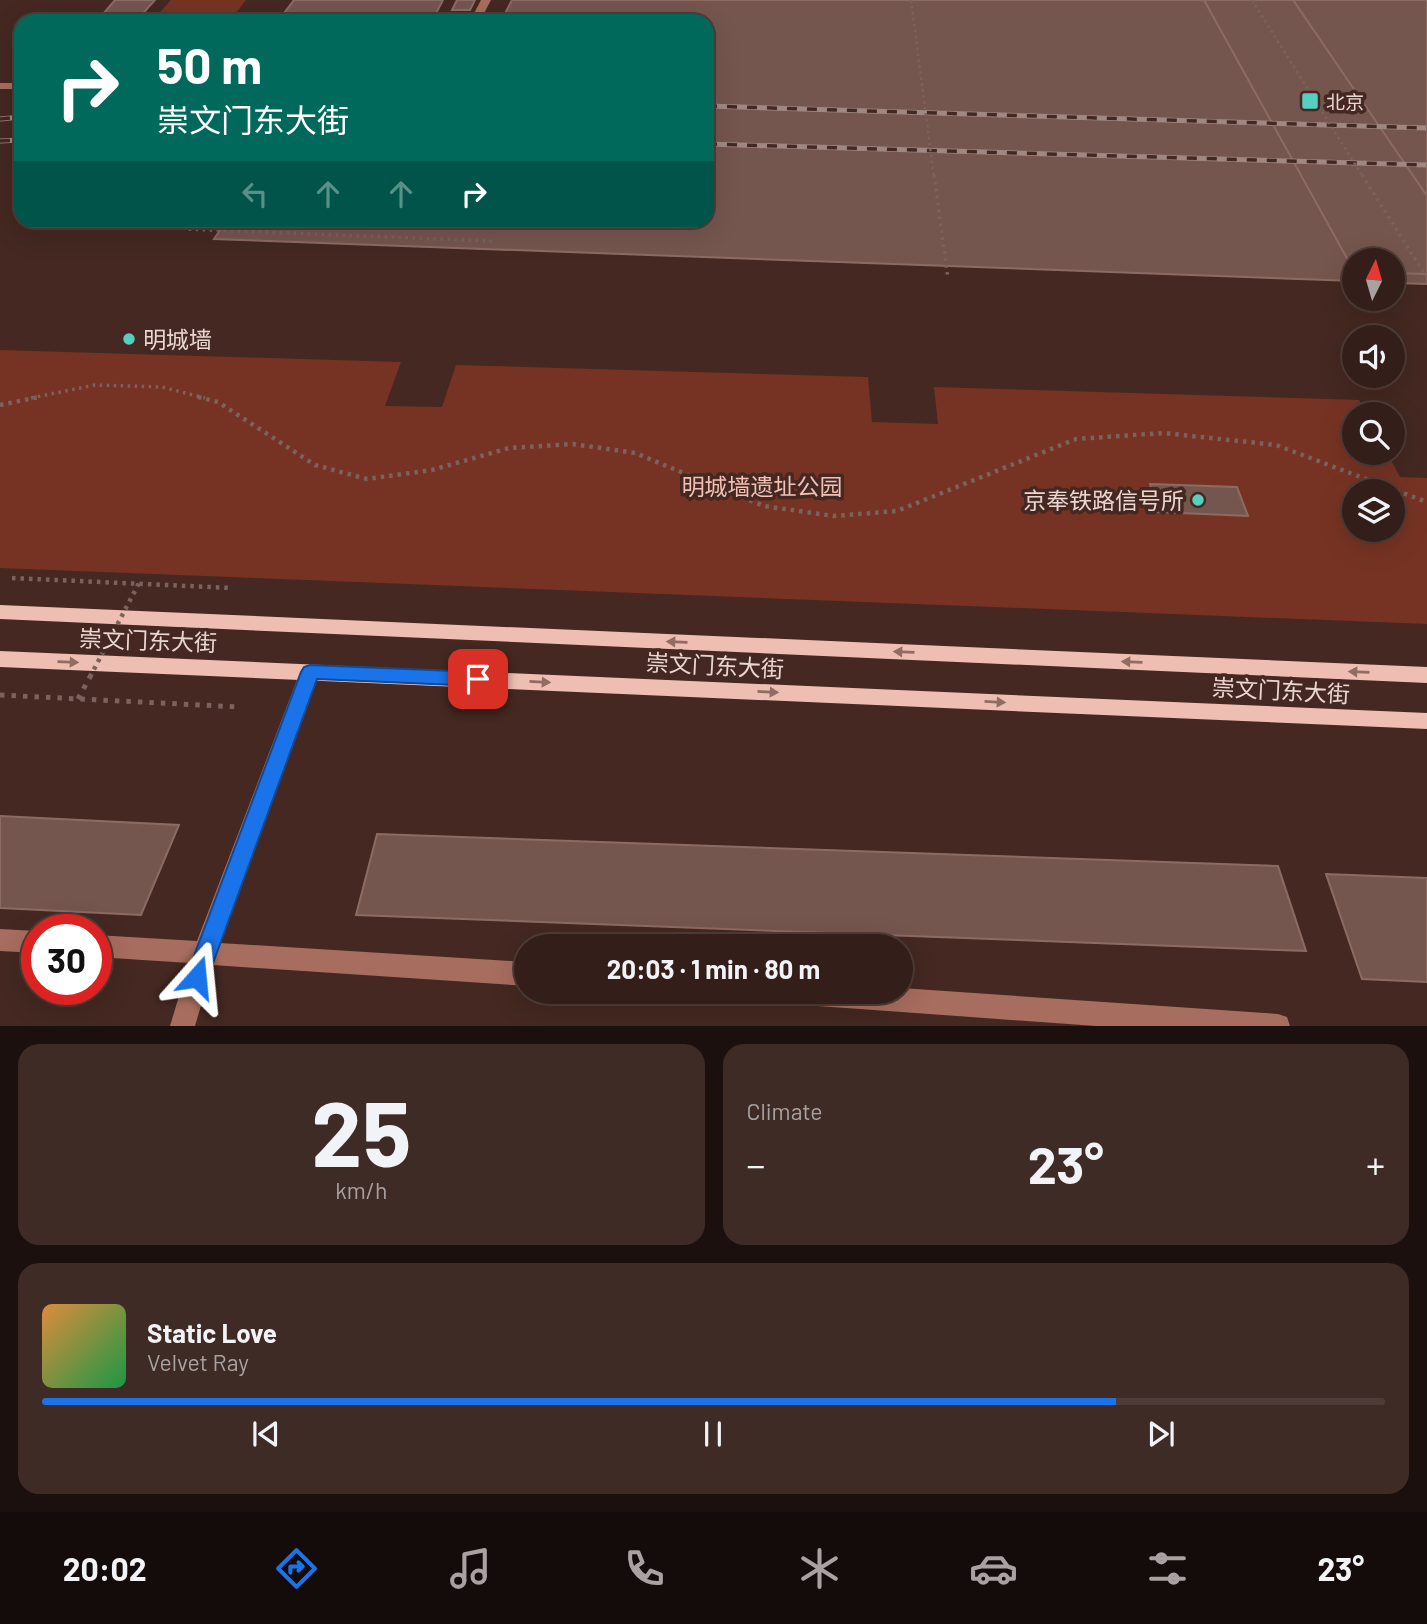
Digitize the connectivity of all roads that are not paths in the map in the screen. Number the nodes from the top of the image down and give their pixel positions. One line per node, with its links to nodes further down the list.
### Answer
1 (0, 612): 4 (main road, 崇文门东大街, one-way to 1)
2 (0, 659): 3 (main road, 崇文门东大街, one-way to 3)
3 (310, 672): 5 (main road, 崇文门东大街, one-way to 5); 9 (street)
4 (1427, 674)
5 (1427, 721)
6 (0, 940): 7 (street)
7 (21, 942)
8 (112, 947): 9 (street)
9 (205, 952): 10 (street); 12 (street)
10 (514, 973)
11 (913, 1001): 13 (street)
12 (182, 1026)
13 (1278, 1026)

